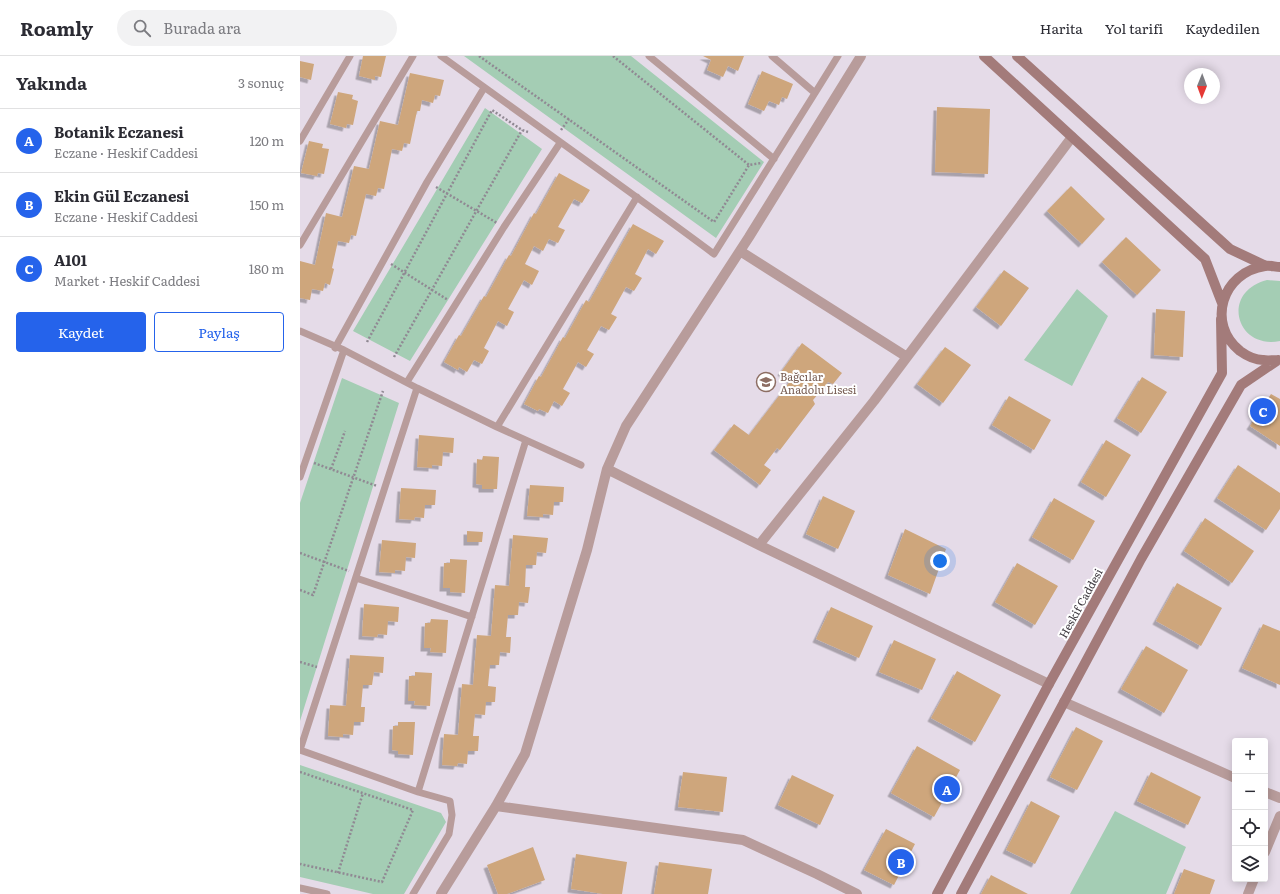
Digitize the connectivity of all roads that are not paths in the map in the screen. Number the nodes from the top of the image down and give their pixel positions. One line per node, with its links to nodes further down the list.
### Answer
1 (350, 56): 13 (lane)
2 (412, 56): 17 (lane)
3 (441, 56): 10 (lane)
4 (648, 56): 15 (lane)
5 (772, 56): 11 (lane)
6 (838, 56): 11 (lane)
7 (861, 56): 18 (street)
8 (984, 56): 12 (main road)
9 (1016, 56): 19 (main road)
10 (484, 88): 14 (lane); 24 (lane)
11 (815, 93): 15 (lane)
12 (1072, 137): 21 (main road); 26 (street)
13 (300, 141)
14 (560, 143): 16 (lane); 28 (lane)
15 (774, 159): 16 (lane)
16 (637, 197): 30 (lane)
17 (300, 245)
18 (740, 251): 26 (street); 33 (street)
19 (1266, 266): 20 (main road); 21 (main road)
20 (1280, 267)
21 (1222, 303): 22 (main road, Heskif Caddesi)
22 (1222, 318): 27 (main road); 38 (main road, Heskif Caddesi)
23 (300, 331): 24 (lane)
24 (335, 348): 25 (lane)
25 (344, 350): 28 (lane); 34 (lane)
26 (907, 356): 35 (street)
27 (1279, 360): 39 (main road)
28 (407, 382): 29 (lane)
29 (417, 388): 30 (lane); 36 (lane)
30 (497, 427): 31 (lane)
31 (526, 440): 32 (lane); 37 (lane)
32 (581, 465)
33 (607, 469): 35 (street); 45 (street)
34 (300, 477)
35 (759, 545): 38 (street)
36 (356, 576): 37 (lane); 40 (lane)
37 (472, 616): 42 (lane)
38 (1049, 684): 54 (main road, Heskif Caddesi)
39 (1064, 702): 41 (street); 55 (main road)
40 (300, 750): 42 (lane)
41 (1232, 777)
42 (418, 792): 51 (lane)
43 (1268, 793): 44 (street)
44 (1280, 798)
45 (496, 806): 52 (street); 53 (street)
46 (1280, 816): 47 (street)
47 (1268, 846)
48 (1253, 882): 56 (street)
49 (300, 888): 50 (lane)
50 (327, 894)
51 (413, 894)
52 (441, 894)
53 (857, 894)
54 (937, 894)
55 (960, 894)
56 (1248, 894)

